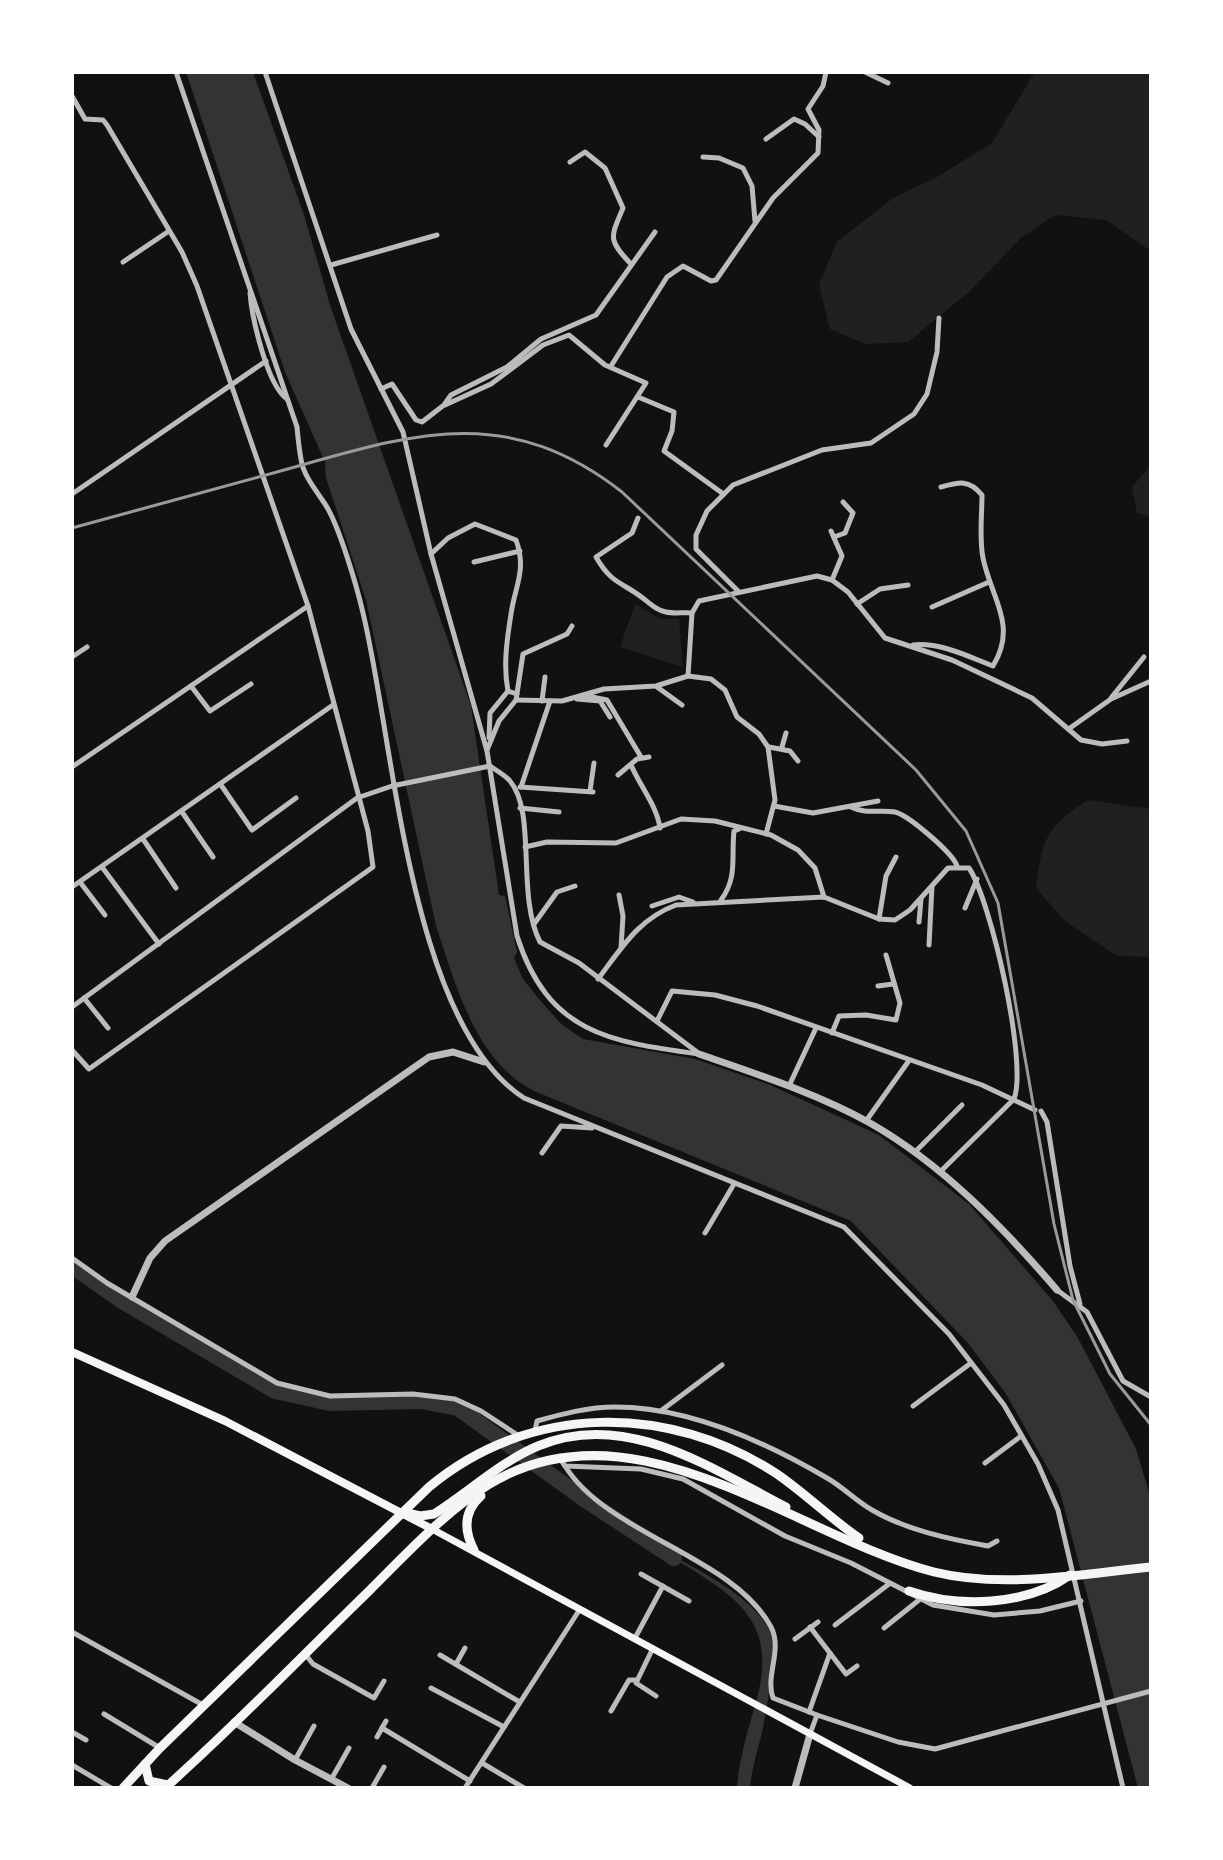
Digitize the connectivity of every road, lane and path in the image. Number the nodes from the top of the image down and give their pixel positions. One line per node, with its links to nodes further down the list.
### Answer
1 (176, 72): 18 (street)
2 (265, 72): 17 (street)
3 (826, 72): 7 (street)
4 (865, 72): 5 (street)
5 (888, 83)
6 (72, 96): 12 (street)
7 (819, 138): 8 (street); 11 (street)
8 (766, 139)
9 (703, 157): 11 (street)
10 (570, 162): 16 (street)
11 (755, 221): 21 (street)
12 (169, 231): 15 (street); 22 (street)
13 (655, 232): 16 (street)
14 (437, 235): 17 (street)
15 (123, 262)
16 (631, 264): 26 (street)
17 (331, 265): 23 (street)
18 (250, 285): 20 (street); 25 (street)
19 (939, 318): 29 (street)
20 (266, 361): 22 (street); 25 (street)
21 (611, 366): 24 (street); 26 (street)
22 (231, 385): 30 (street); 41 (street)
23 (381, 389): 26 (street); 34 (street)
24 (638, 397): 27 (street); 29 (street)
25 (288, 399): 80 (street)
26 (444, 405)
27 (606, 445)
28 (941, 487): 37 (street)
29 (722, 493): 39 (street)
30 (72, 494)
31 (843, 502): 36 (street)
32 (638, 518): 43 (street)
33 (520, 551): 34 (street); 35 (street); 55 (street)
34 (431, 554): 70 (street)
35 (474, 562)
36 (832, 580): 39 (street); 40 (street)
37 (989, 582): 42 (street); 45 (street)
38 (908, 585): 40 (street)
39 (739, 592): 43 (street)
40 (857, 604): 45 (street)
41 (308, 606): 53 (street); 62 (street)
42 (932, 607)
43 (692, 613): 49 (street)
44 (572, 626): 57 (street)
45 (908, 646): 65 (street)
46 (87, 647): 47 (street)
47 (72, 657)
48 (1144, 657): 59 (street)
49 (688, 676): 54 (street); 68 (street)
50 (545, 677): 60 (street)
51 (1151, 681): 59 (street)
52 (251, 684): 53 (street)
53 (191, 686): 77 (street)
54 (656, 686): 56 (street); 63 (street)
55 (508, 691): 57 (street); 70 (street)
56 (584, 696): 58 (street); 71 (street)
57 (516, 697): 60 (street); 70 (street)
58 (576, 699): 61 (street); 64 (street)
59 (1111, 699): 65 (street)
60 (542, 701): 61 (street)
61 (550, 701): 81 (street)
62 (333, 705): 79 (street); 83 (street)
63 (682, 705)
64 (610, 717)
65 (1070, 728): 67 (street)
66 (786, 733): 69 (street)
67 (1127, 741)
68 (768, 747): 69 (street); 85 (street)
69 (782, 747): 73 (street)
70 (487, 751): 76 (street)
71 (641, 757): 72 (street); 75 (street)
72 (649, 757)
73 (798, 761)
74 (594, 763): 81 (street)
75 (631, 765): 78 (street); 90 (street)
76 (488, 766): 80 (street); 81 (street); 130 (street)
77 (72, 767)
78 (618, 775)
79 (221, 785): 82 (street); 88 (street)
80 (394, 786): 83 (street); 131 (street)
81 (518, 788): 87 (street)
82 (296, 798)
83 (357, 798): 116 (street); 129 (street)
84 (878, 801): 86 (street)
85 (774, 806): 86 (street); 92 (street)
86 (851, 807): 97 (street)
87 (520, 808): 89 (street); 94 (street)
88 (182, 812): 93 (street); 95 (street)
89 (559, 812)
90 (660, 828): 91 (street); 94 (street)
91 (739, 829): 92 (street); 108 (street)
92 (766, 834): 106 (street)
93 (143, 839): 98 (street); 104 (street)
94 (525, 847): 115 (street)
95 (213, 857)
96 (896, 857): 113 (street)
97 (957, 866): 99 (street); 101 (street)
98 (102, 867): 100 (street); 116 (street)
99 (977, 879): 111 (street); 134 (street)
100 (80, 882): 103 (street); 112 (street)
101 (932, 885): 107 (street); 117 (street)
102 (575, 886): 115 (street)
103 (72, 887)
104 (176, 888)
105 (619, 895): 118 (street)
106 (824, 897): 108 (street); 113 (street)
107 (921, 899): 113 (street); 114 (street)
108 (721, 901): 109 (street)
109 (693, 902): 110 (street); 118 (street)
110 (652, 906)
111 (965, 908)
112 (105, 915)
113 (879, 919)
114 (919, 922)
115 (534, 924): 120 (street)
116 (159, 944): 123 (street)
117 (929, 945)
118 (621, 949): 120 (street)
119 (886, 955): 121 (street)
120 (598, 979): 125 (street)
121 (893, 984): 122 (street); 128 (street)
122 (878, 986)
123 (84, 998): 124 (street); 126 (street)
124 (72, 1007)
125 (657, 1021): 127 (street); 130 (street)
126 (108, 1028)
127 (816, 1028): 128 (street); 133 (street)
128 (832, 1033): 132 (street)
129 (72, 1050)
130 (699, 1054): 133 (street)
131 (484, 1062): 137 (street); 145 (street)
132 (908, 1062): 134 (street); 136 (street)
133 (789, 1086): 136 (street)
134 (1014, 1099): 140 (street); 146 (street)
135 (962, 1105): 138 (street)
136 (866, 1121): 138 (street)
137 (593, 1127): 139 (street); 141 (street)
138 (915, 1152): 140 (street)
139 (542, 1153)
140 (940, 1172): 144 (street)
141 (734, 1184): 142 (street); 148 (street)
142 (705, 1233)
143 (72, 1258): 145 (street)
144 (1057, 1290): 146 (street)
145 (132, 1297): 155 (street)
146 (1080, 1304): 150 (street)
147 (72, 1352): 159 (main road)
148 (971, 1363): 151 (street); 154 (street)
149 (722, 1365): 152 (street)
150 (1151, 1397)
151 (913, 1406)
152 (661, 1411): 153 (street); 162 (street)
153 (535, 1431): 155 (highway); 164 (highway)
154 (1021, 1436): 157 (street); 173 (street)
155 (517, 1437): 159 (highway)
156 (559, 1462): 158 (highway); 160 (highway); 168 (street); 198 (street)
157 (985, 1463)
158 (529, 1468): 161 (highway); 163 (highway)
159 (403, 1512): 160 (highway); 161 (main road); 196 (highway)
160 (824, 1527): 164 (highway)
161 (432, 1529): 163 (main road); 184 (highway)
162 (997, 1541)
163 (474, 1550): 174 (main road)
164 (875, 1550): 167 (highway)
165 (1151, 1567): 167 (highway)
166 (641, 1574): 169 (street)
167 (1070, 1575): 170 (highway)
168 (889, 1584): 170 (street); 176 (street)
169 (663, 1586): 172 (street); 180 (street)
170 (909, 1591): 171 (street)
171 (919, 1600): 173 (street); 178 (street)
172 (689, 1601)
173 (1081, 1601): 195 (street)
174 (580, 1609): 180 (main road); 194 (street)
175 (818, 1622): 177 (street)
176 (835, 1625)
177 (810, 1627): 181 (street); 185 (street)
178 (884, 1628)
179 (72, 1632): 196 (street)
180 (635, 1638): 183 (main road)
181 (795, 1639)
182 (465, 1648): 187 (street)
183 (653, 1648): 189 (street); 207 (main road)
184 (305, 1653): 190 (street); 202 (highway)
185 (830, 1653): 188 (street); 198 (street)
186 (440, 1655): 187 (street)
187 (456, 1664): 194 (street)
188 (857, 1666)
189 (636, 1680): 193 (street); 197 (street)
190 (384, 1681)
191 (431, 1688): 204 (street)
192 (1151, 1691): 195 (street)
193 (656, 1696)
194 (518, 1701): 204 (street)
195 (1106, 1703): 200 (street); 228 (street)
196 (204, 1706): 210 (highway)
197 (611, 1711)
198 (809, 1712): 200 (street)
199 (104, 1714): 210 (street)
200 (817, 1715): 207 (street)
201 (386, 1721): 205 (street)
202 (234, 1722): 212 (street); 219 (highway)
203 (314, 1726): 212 (street)
204 (504, 1727): 213 (street)
205 (382, 1728): 208 (street); 218 (street)
206 (72, 1732): 209 (street)
207 (810, 1734): 226 (street); 227 (main road)
208 (377, 1737)
209 (86, 1740)
210 (160, 1748): 214 (highway)
211 (349, 1748): 217 (street)
212 (295, 1760): 217 (street)
213 (482, 1763): 218 (street); 225 (street)
214 (145, 1764): 219 (highway); 221 (highway)
215 (72, 1765): 220 (street)
216 (384, 1767): 223 (street)
217 (332, 1778): 222 (street)
218 (470, 1781): 224 (street)
219 (167, 1787)
220 (111, 1788)
221 (123, 1788)
222 (348, 1788)
223 (372, 1788)
224 (465, 1788)
225 (524, 1788)
226 (795, 1788)
227 (910, 1788)
228 (1123, 1788)

